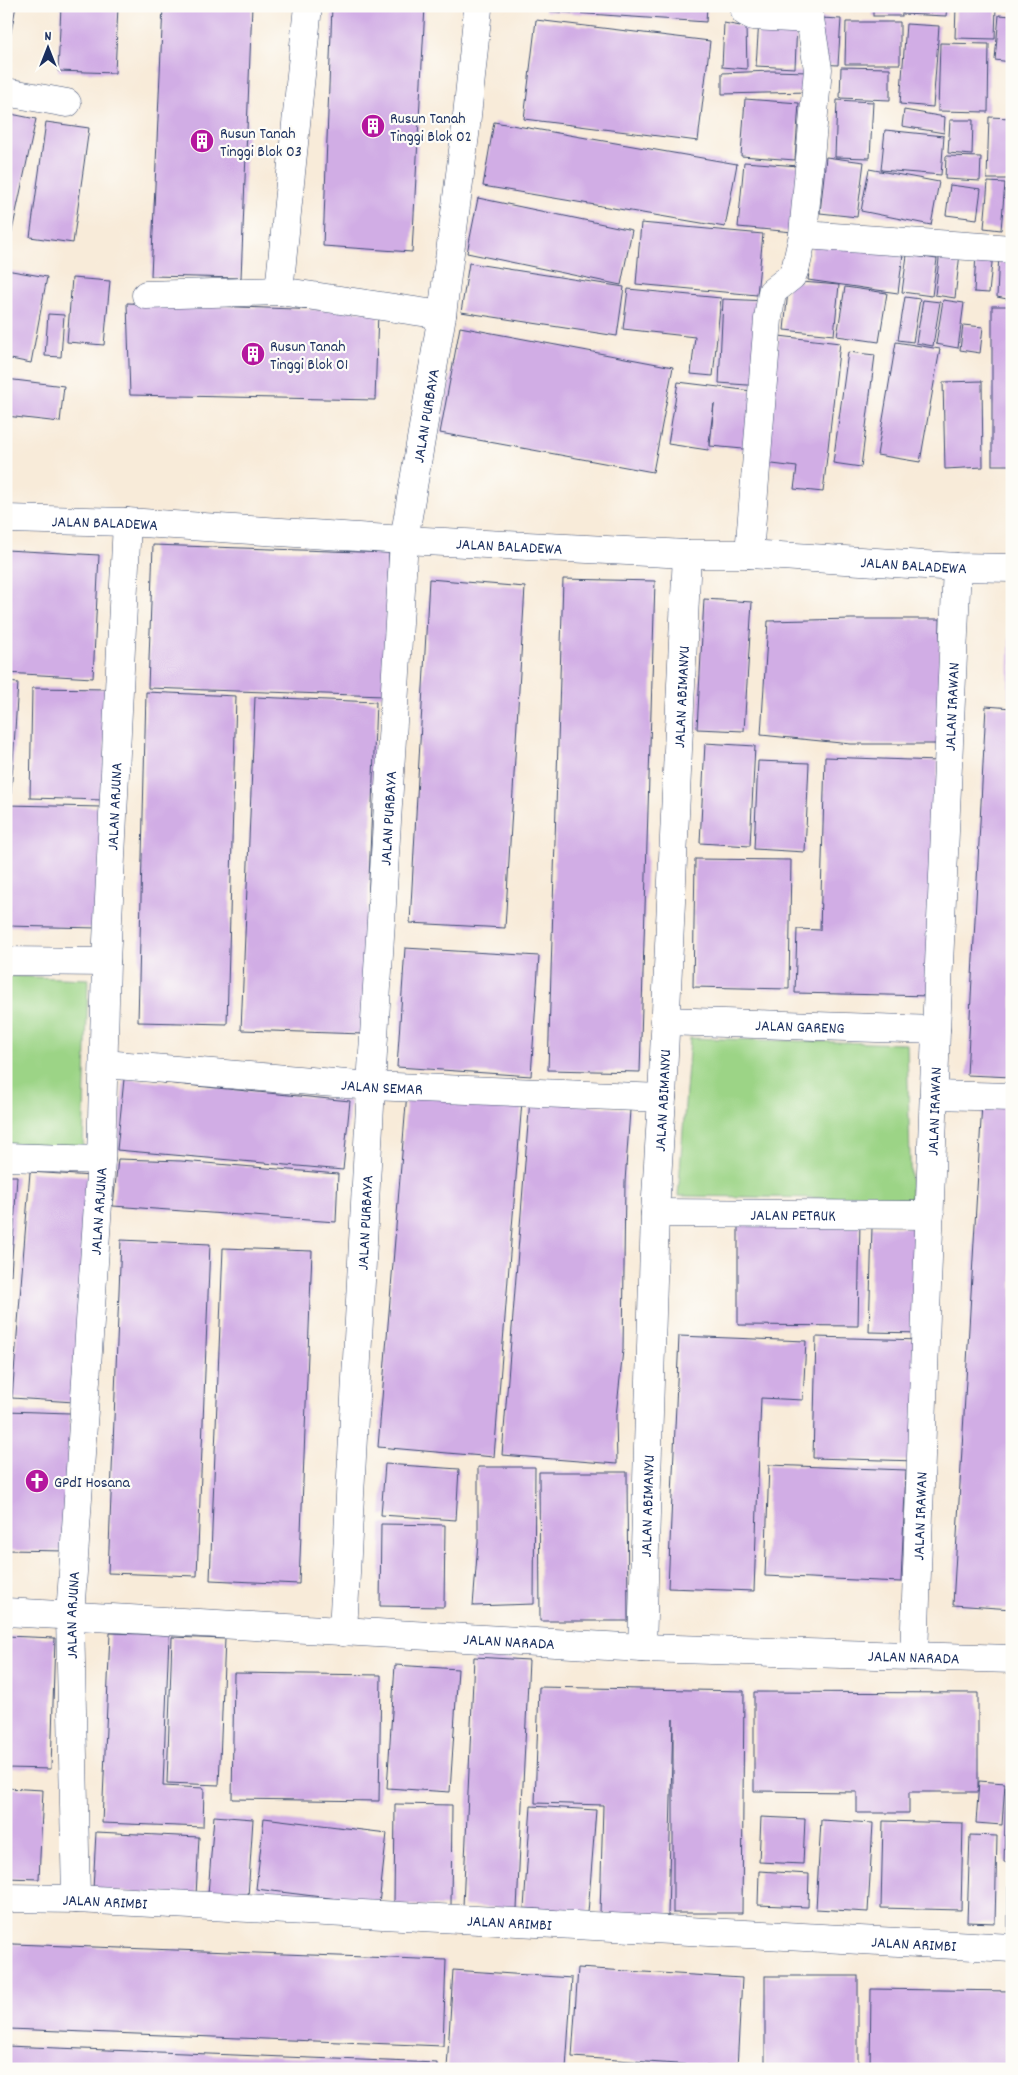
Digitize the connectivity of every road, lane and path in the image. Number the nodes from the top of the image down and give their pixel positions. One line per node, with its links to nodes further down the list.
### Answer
1 (308, 6): 8 (street)
2 (746, 6): 6 (street)
3 (478, 9): 10 (street, JALAN PURBAYA)
4 (6, 92): 5 (street)
5 (67, 103)
6 (803, 235): 7 (street); 14 (street)
7 (1012, 249)
8 (279, 291): 9 (street); 10 (street)
9 (146, 295)
10 (442, 315): 13 (street, JALAN PURBAYA)
11 (6, 519): 12 (street, JALAN BALADEWA)
12 (127, 522): 13 (street, JALAN BALADEWA); 19 (street, JALAN ARJUNA)
13 (406, 529): 15 (street, JALAN BALADEWA); 23 (street, JALAN PURBAYA)
14 (750, 548): 15 (street, JALAN BALADEWA); 16 (street, JALAN BALADEWA)
15 (687, 554): 20 (street, JALAN ABIMANYU)
16 (957, 567): 17 (street, JALAN BALADEWA); 21 (street, JALAN IRAWAN)
17 (1012, 568)
18 (6, 961): 19 (street)
19 (106, 962): 22 (street, JALAN ARJUNA)
20 (664, 1021): 21 (street, JALAN GARENG); 26 (street, JALAN ABIMANYU)
21 (936, 1030): 24 (street, JALAN IRAWAN)
22 (104, 1064): 23 (street, JALAN SEMAR); 28 (street, JALAN ARJUNA)
23 (371, 1086): 26 (street, JALAN SEMAR); 33 (street, JALAN PURBAYA)
24 (934, 1095): 25 (street); 30 (street, JALAN IRAWAN)
25 (1012, 1097)
26 (662, 1098): 29 (street, JALAN ABIMANYU)
27 (6, 1157): 28 (street)
28 (101, 1160): 32 (street, JALAN ARJUNA)
29 (655, 1213): 30 (street, JALAN PETRUK); 34 (street, JALAN ABIMANYU)
30 (930, 1215): 35 (street, JALAN IRAWAN)
31 (6, 1612): 32 (street, JALAN NARADA)
32 (70, 1616): 33 (street, JALAN NARADA); 38 (street, JALAN ARJUNA)
33 (343, 1632): 34 (street, JALAN NARADA)
34 (642, 1648): 35 (street, JALAN NARADA)
35 (914, 1656): 36 (street, JALAN NARADA)
36 (1012, 1659)
37 (6, 1898): 38 (street, JALAN ARIMBI)
38 (76, 1899): 39 (street, JALAN ARIMBI)
39 (1012, 1948)

